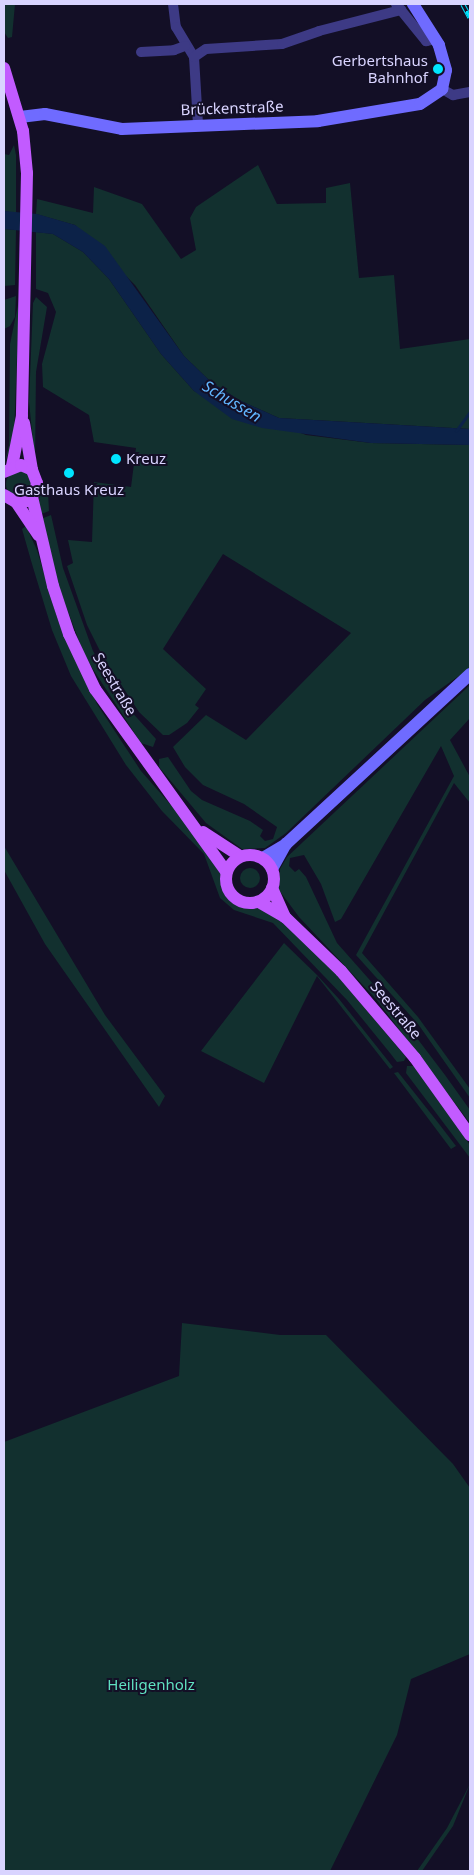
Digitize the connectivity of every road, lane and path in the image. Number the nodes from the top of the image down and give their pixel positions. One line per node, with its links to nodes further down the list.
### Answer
1 (173, 4): 5 (street)
2 (413, 4): 4 (street)
3 (399, 7): 4 (street); 7 (street)
4 (436, 39): 9 (street)
5 (185, 46): 6 (street); 7 (street)
6 (142, 52)
7 (194, 57): 13 (street)
8 (4, 68): 11 (main road)
9 (442, 88): 10 (street); 13 (street, Brückenstraße)
10 (470, 92)
11 (8, 97): 12 (main road)
12 (20, 117): 13 (street, Brückenstraße); 14 (main road)
13 (198, 124)
14 (22, 416): 15 (main road); 16 (main road)
15 (8, 469): 16 (main road)
16 (32, 470): 18 (main road, Seestraße)
17 (4, 495): 19 (main road)
18 (32, 497): 19 (main road); 20 (main road, Seestraße)
19 (16, 502): 20 (main road, Seestraße)
20 (39, 537): 22 (main road, Seestraße)
21 (470, 674): 23 (street)
22 (199, 830): 24 (main road, Seestraße); 27 (main road, Seestraße)
23 (286, 844): 25 (street); 26 (street)
24 (240, 856): 25 (main road, Seestraße); 27 (main road)
25 (263, 858): 26 (main road)
26 (272, 869): 28 (main road, Seestraße)
27 (226, 871): 29 (main road, Seestraße)
28 (272, 888): 29 (main road); 30 (main road, Seestraße)
29 (259, 902): 30 (main road, Seestraße)
30 (285, 917): 31 (main road, Seestraße)
31 (470, 1135)

